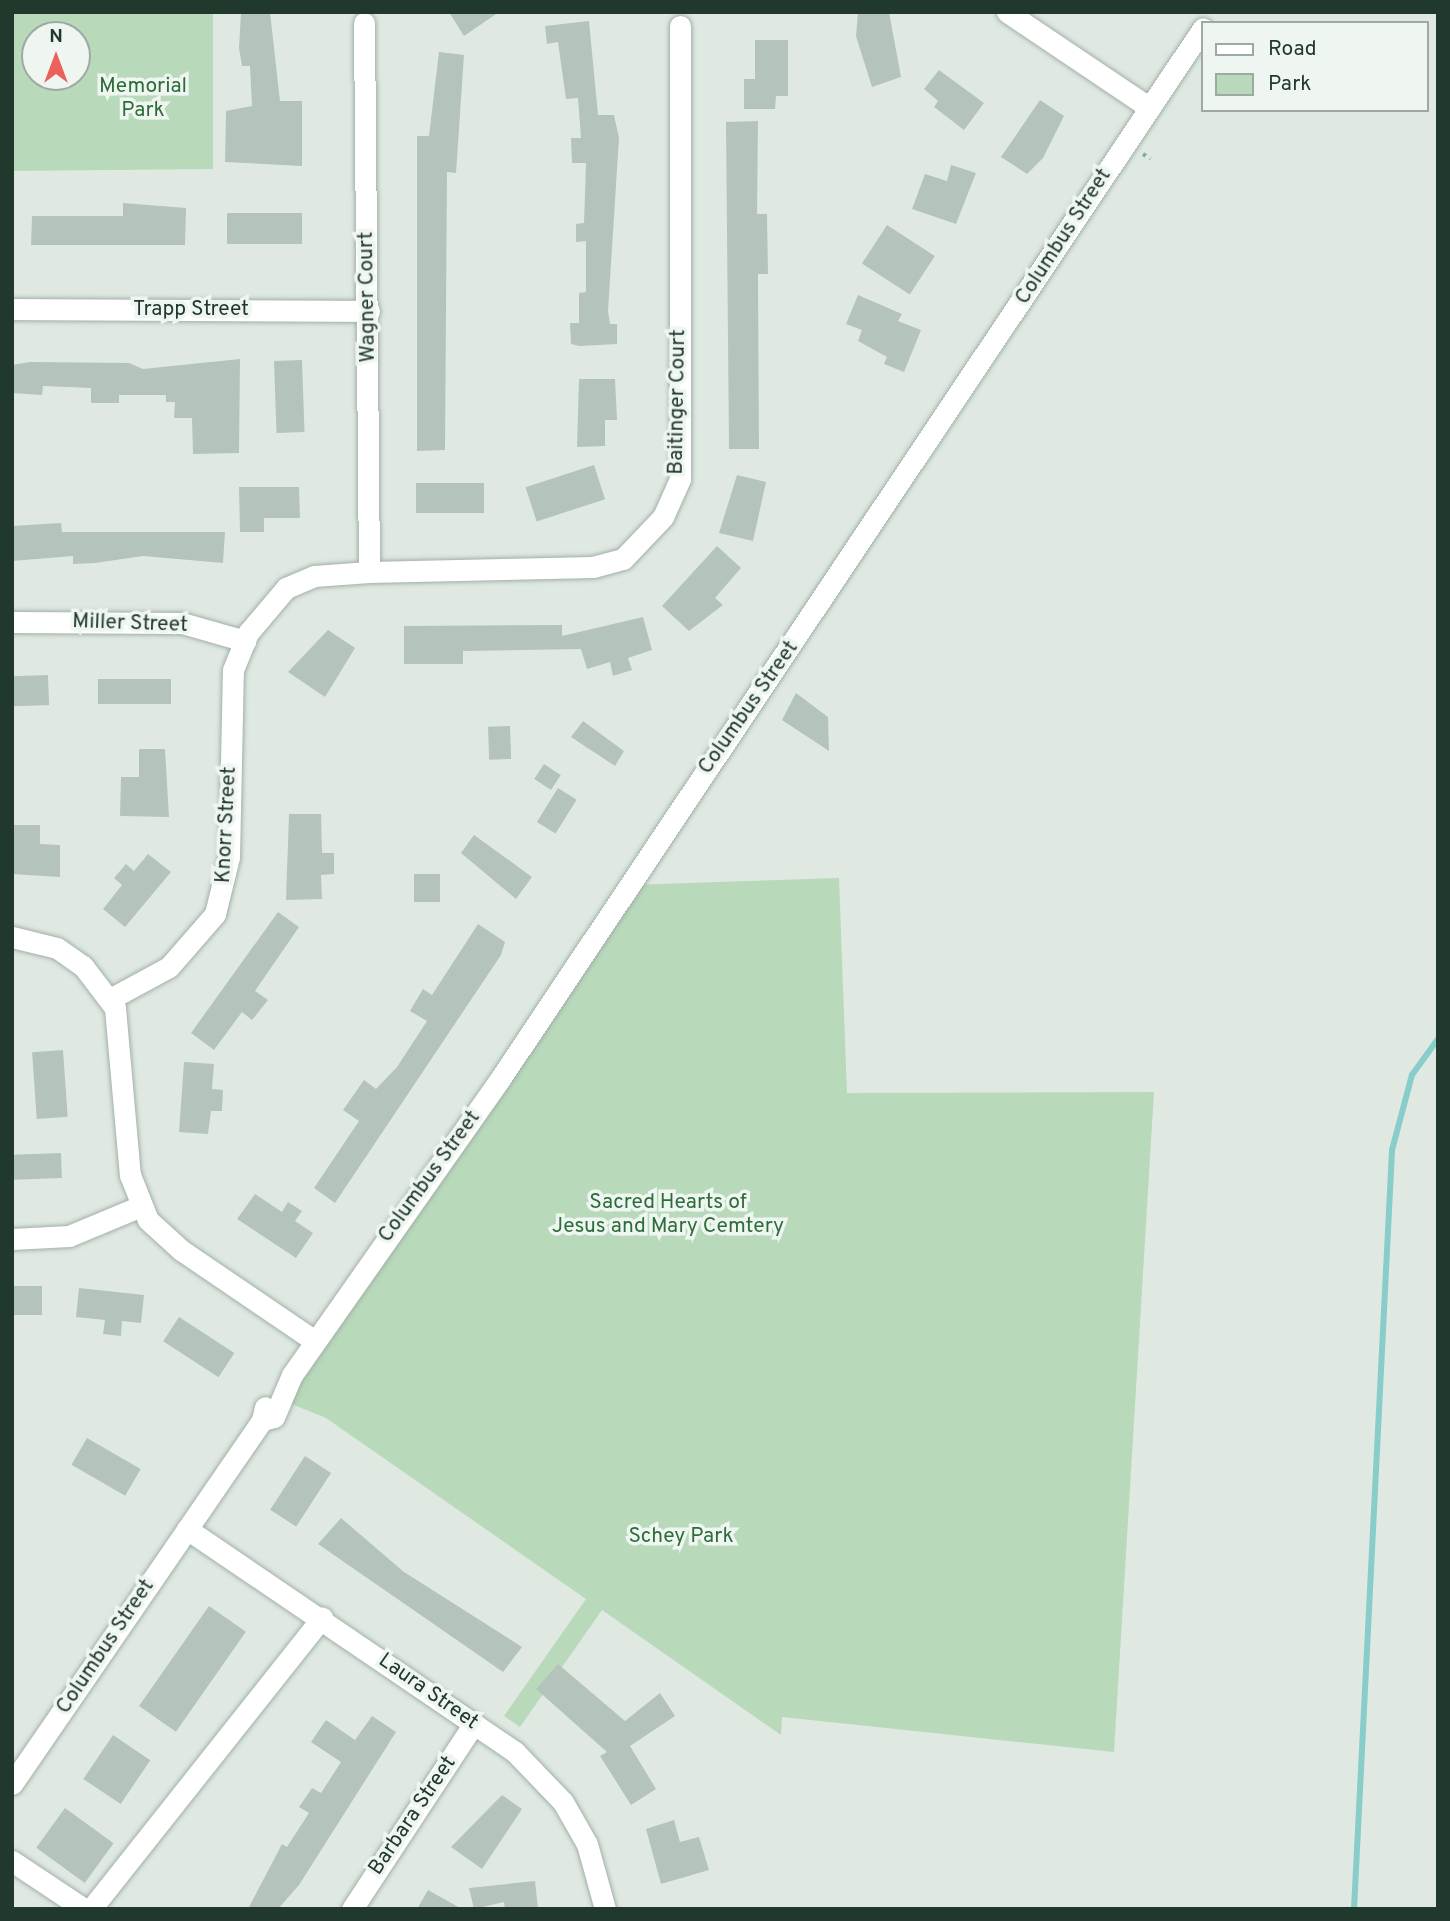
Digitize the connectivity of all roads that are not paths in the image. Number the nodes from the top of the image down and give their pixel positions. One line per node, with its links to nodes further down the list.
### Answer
1 (1007, 12): 5 (street)
2 (364, 23): 7 (street, Wagner Court)
3 (680, 26): 8 (street, Baitinger Court)
4 (1202, 30): 5 (street, Columbus Street)
5 (1150, 108): 15 (street, Columbus Street)
6 (12, 309): 7 (street, Trapp Street)
7 (369, 311): 8 (street, Wagner Court)
8 (369, 572): 10 (street, Baitinger Court)
9 (12, 622): 10 (street, Miller Street)
10 (245, 640): 12 (street, Knorr Street)
11 (12, 937): 12 (street)
12 (110, 999): 13 (street)
13 (141, 1206): 14 (street); 15 (street)
14 (12, 1239)
15 (315, 1341): 16 (street, Columbus Street)
16 (187, 1529): 17 (street, Laura Street); 19 (street, Columbus Street)
17 (322, 1618): 18 (street, Laura Street); 22 (street)
18 (474, 1723): 23 (street, Barbara Street); 24 (street, Laura Street)
19 (12, 1784)
20 (12, 1861): 21 (street)
21 (85, 1909)
22 (91, 1909)
23 (352, 1909)
24 (605, 1909)

